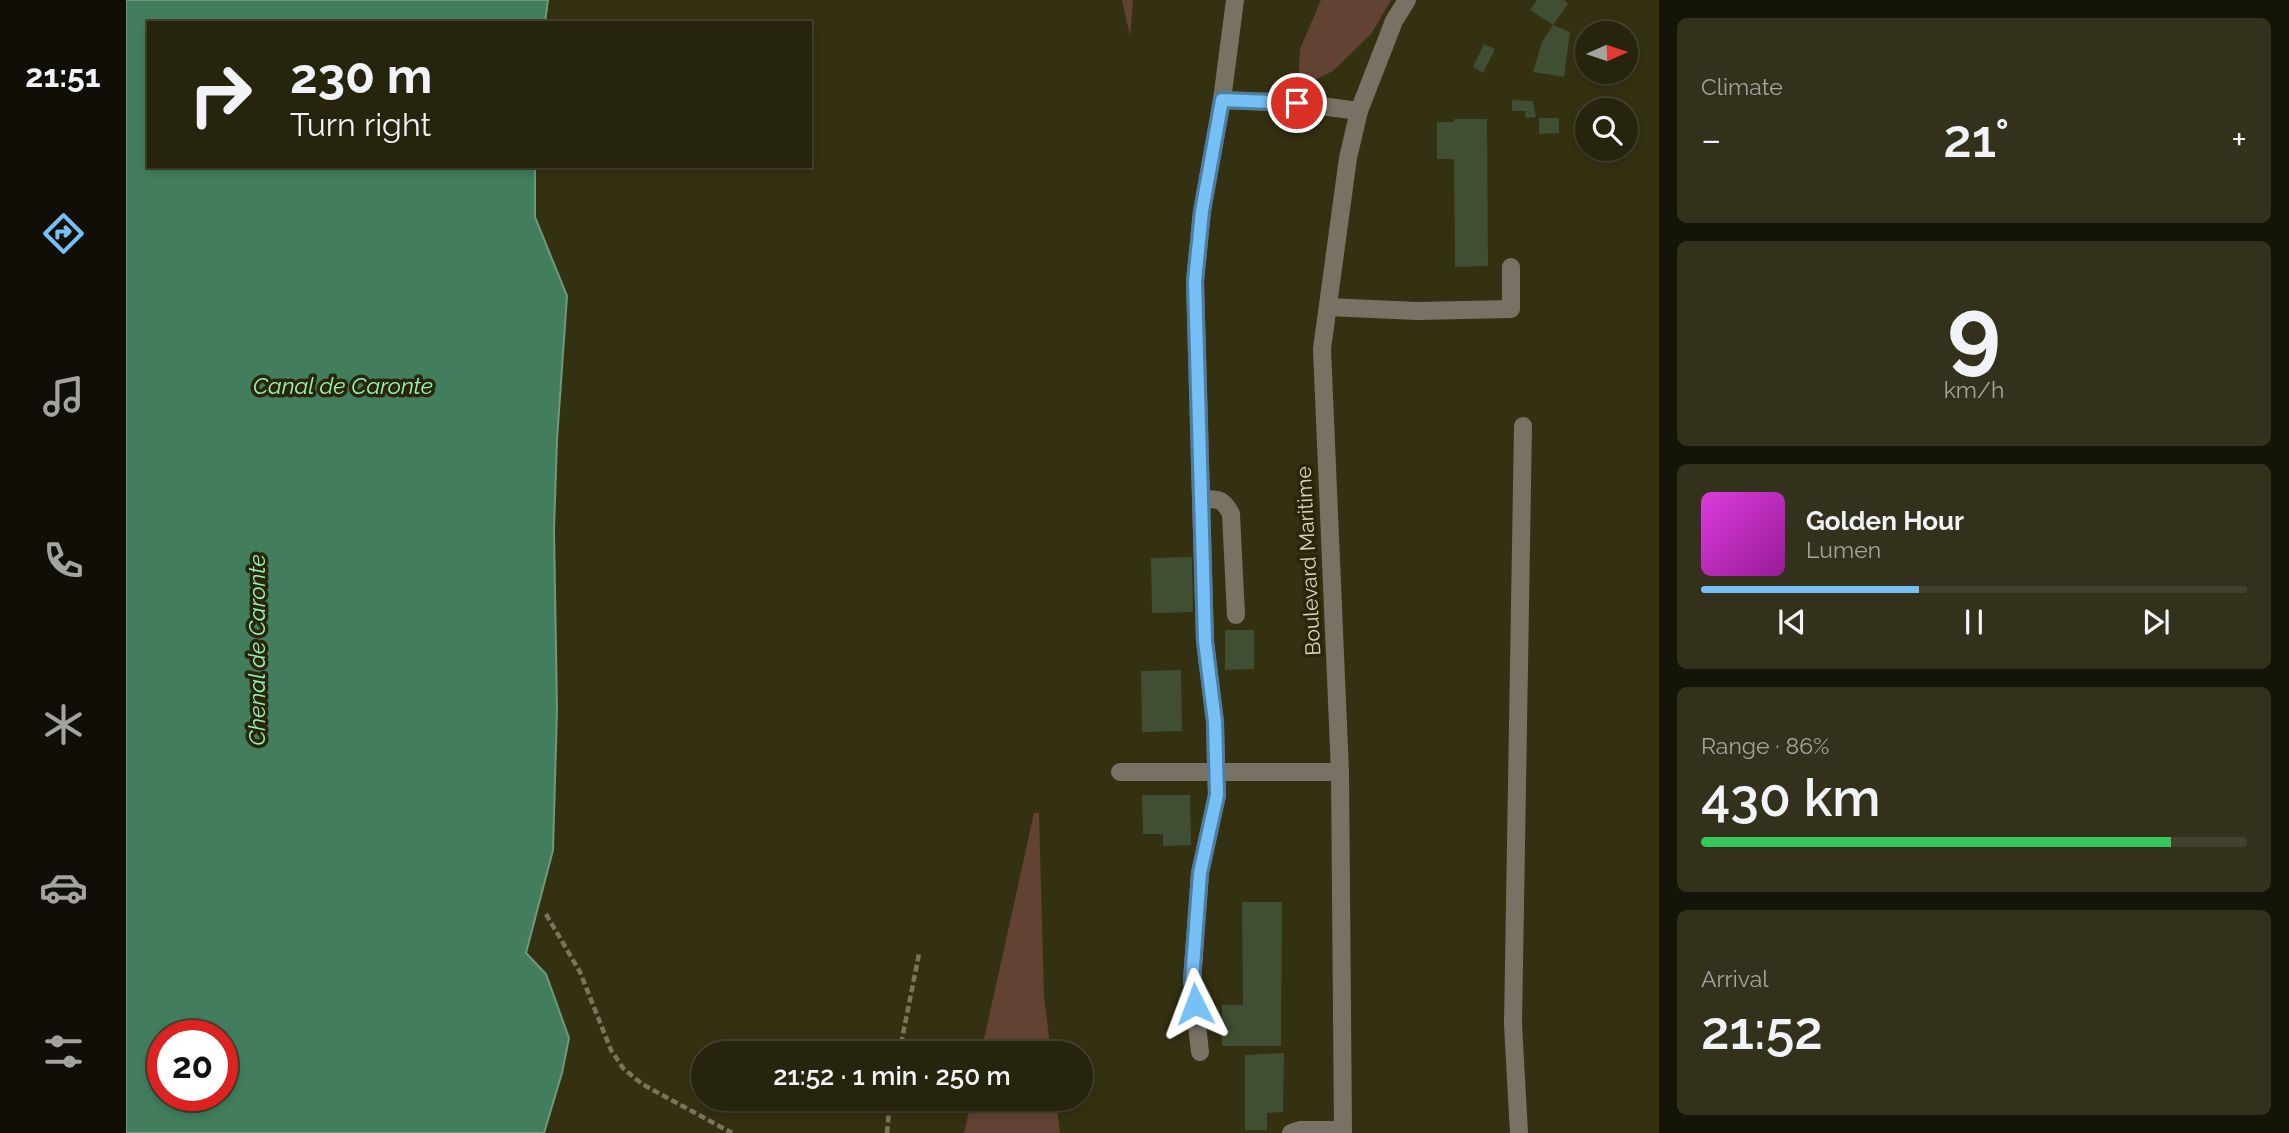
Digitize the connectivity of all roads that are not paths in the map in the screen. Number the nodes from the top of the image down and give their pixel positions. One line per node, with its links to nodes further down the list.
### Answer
1 (1235, 0): 3 (street)
2 (1407, 0): 4 (street, Boulevard Maritime)
3 (1222, 100): 4 (street); 8 (street)
4 (1359, 111): 6 (street, Boulevard Maritime)
5 (1511, 267): 6 (street)
6 (1328, 307): 12 (street, Boulevard Maritime)
7 (1523, 426): 16 (street)
8 (1201, 499): 9 (street); 11 (street)
9 (1236, 615)
10 (1120, 772): 11 (street)
11 (1216, 772): 12 (street); 13 (street)
12 (1340, 772): 14 (street, Boulevard Maritime)
13 (1200, 1052)
14 (1343, 1131): 15 (street)
15 (1291, 1133)
16 (1519, 1133)

